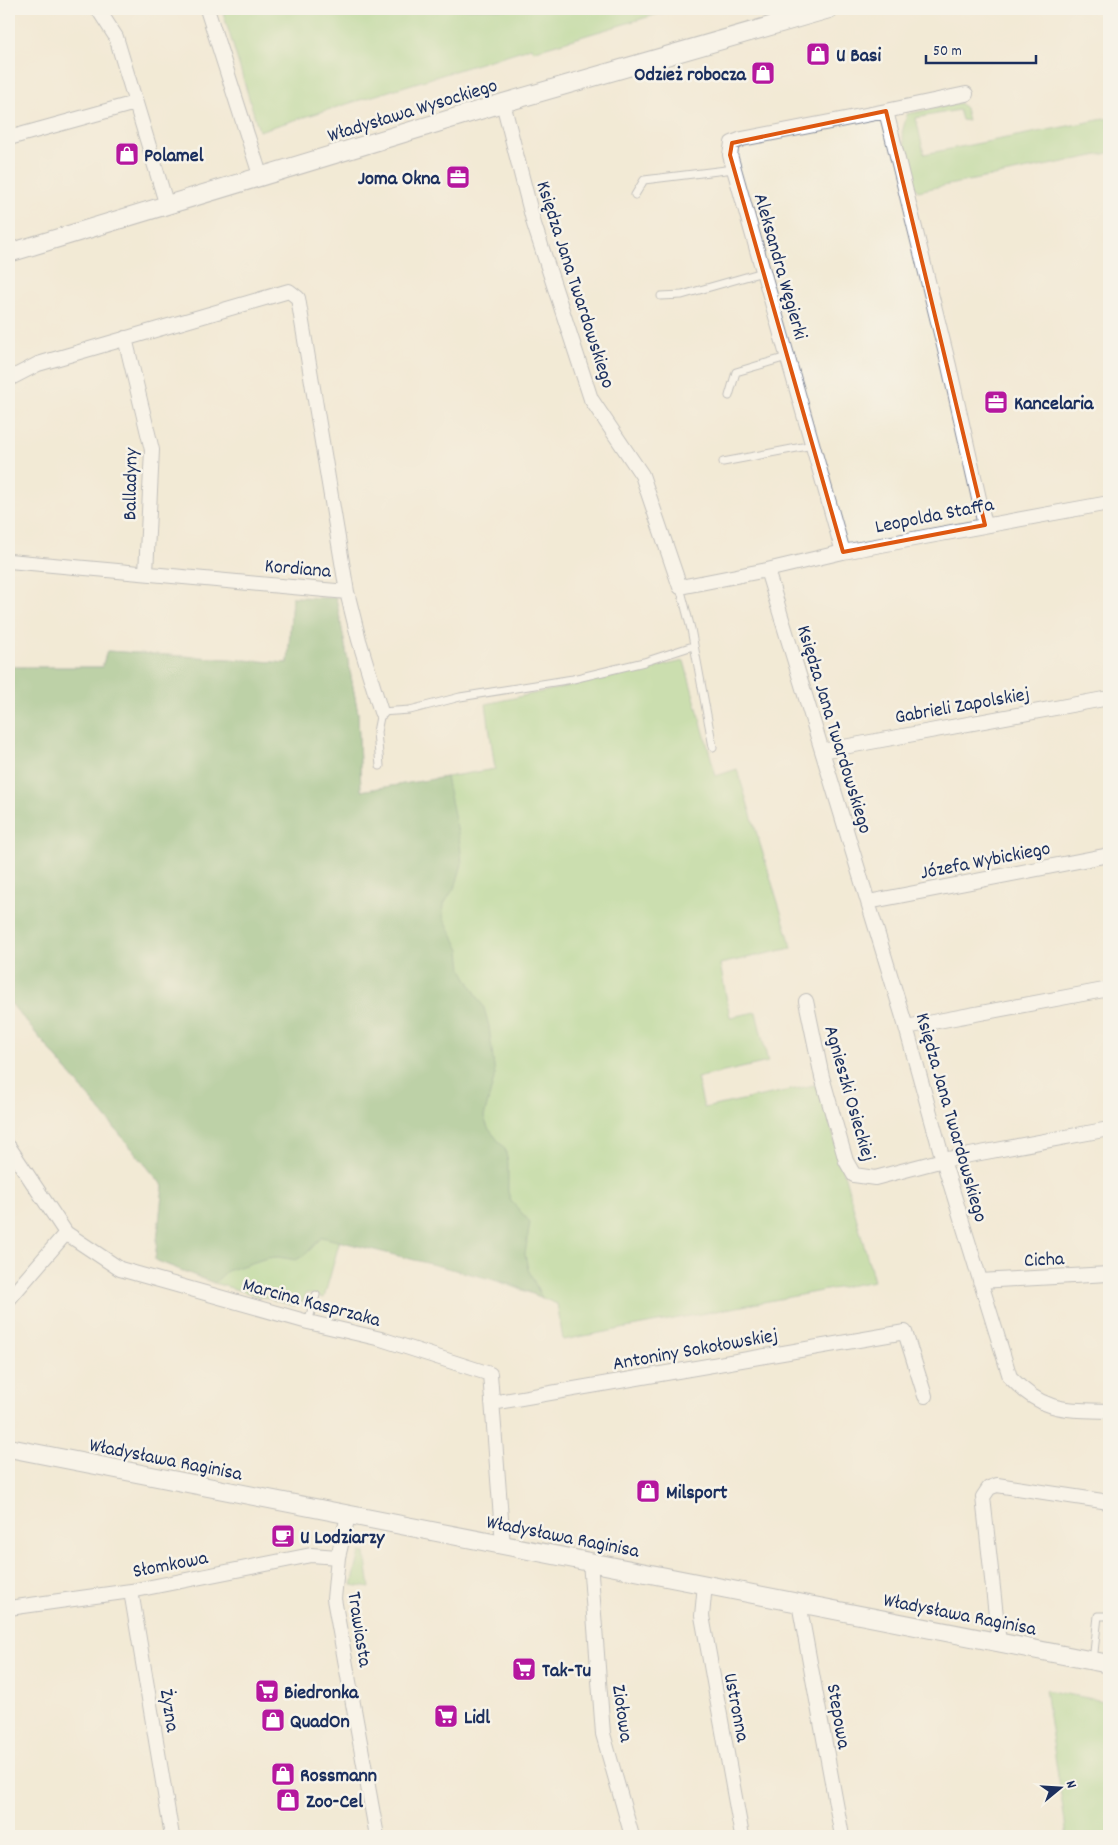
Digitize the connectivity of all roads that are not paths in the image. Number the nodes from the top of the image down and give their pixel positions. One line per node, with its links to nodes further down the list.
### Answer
1 (98, 9): 5 (street)
2 (207, 9): 10 (street)
3 (829, 9): 6 (street, Władysława Wysockiego)
4 (966, 94): 7 (street, Aleksandra Węgierki)
5 (135, 103): 8 (street); 12 (street)
6 (503, 103): 10 (street, Władysława Wysockiego); 28 (street, Księdza Jana Twardowskiego)
7 (886, 112): 9 (street, Aleksandra Węgierki); 23 (street)
8 (9, 138)
9 (734, 169): 11 (lane); 14 (street, Aleksandra Węgierki)
10 (261, 178): 12 (street, Władysława Wysockiego)
11 (635, 195)
12 (167, 206): 13 (street, Władysława Wysockiego)
13 (9, 253)
14 (763, 272): 15 (lane); 17 (street, Aleksandra Węgierki)
15 (661, 296)
16 (125, 338): 18 (street); 27 (street, Balladyny); 29 (street, Kordiana)
17 (788, 357): 19 (lane); 20 (street, Aleksandra Węgierki)
18 (9, 379)
19 (729, 396)
20 (812, 445): 21 (lane); 24 (street, Aleksandra Węgierki)
21 (723, 462)
22 (1109, 503): 23 (street, Leopolda Staffa)
23 (985, 525): 24 (street, Leopolda Staffa)
24 (843, 552): 26 (street, Leopolda Staffa)
25 (9, 561): 27 (street, Kordiana)
26 (767, 570): 28 (street); 34 (street, Księdza Jana Twardowskiego)
27 (146, 573): 29 (street, Kordiana)
28 (680, 587): 30 (lane)
29 (347, 592): 32 (street)
30 (694, 646): 32 (lane); 33 (lane)
31 (1109, 698): 34 (street, Gabrieli Zapolskiej)
32 (381, 712): 35 (lane)
33 (712, 747)
34 (822, 751): 37 (street, Księdza Jana Twardowskiego)
35 (380, 766)
36 (1109, 855): 37 (street, Józefa Wybickiego)
37 (868, 902): 40 (street, Księdza Jana Twardowskiego)
38 (1109, 989): 40 (street)
39 (806, 1001): 43 (street, Agnieszki Osieckiej)
40 (906, 1027): 43 (street, Księdza Jana Twardowskiego)
41 (1109, 1129): 43 (street)
42 (9, 1148): 44 (street, Marcina Kasprzaka)
43 (943, 1160): 46 (street, Księdza Jana Twardowskiego)
44 (66, 1233): 48 (street); 49 (street, Marcina Kasprzaka)
45 (1109, 1274): 46 (street, Cicha)
46 (980, 1281): 52 (street, Księdza Jana Twardowskiego)
47 (316, 1295): 49 (lane)
48 (9, 1298)
49 (308, 1322): 51 (street, Marcina Kasprzaka)
50 (925, 1396): 51 (street, Antoniny Sokołowskiej)
51 (492, 1403): 56 (street, Marcina Kasprzaka)
52 (1109, 1411)
53 (9, 1448): 55 (street, Władysława Raginisa)
54 (1109, 1502): 64 (street)
55 (348, 1516): 56 (street, Władysława Raginisa); 57 (street, Trawiasta)
56 (503, 1545): 58 (street, Władysława Raginisa)
57 (338, 1557): 60 (street, Słomkowa); 67 (street, Trawiasta)
58 (590, 1562): 59 (street, Władysława Raginisa); 68 (street, Ziołowa)
59 (705, 1584): 61 (street, Władysława Raginisa); 69 (street, Ustronna)
60 (131, 1591): 62 (street, Słomkowa); 66 (street, Żyzna)
61 (800, 1603): 64 (street, Władysława Raginisa); 70 (street, Stepowa)
62 (9, 1608)
63 (1109, 1616): 65 (lane)
64 (999, 1643): 65 (street, Władysława Raginisa)
65 (1101, 1662)
66 (172, 1836)
67 (377, 1836)
68 (632, 1836)
69 (742, 1836)
70 (842, 1836)

